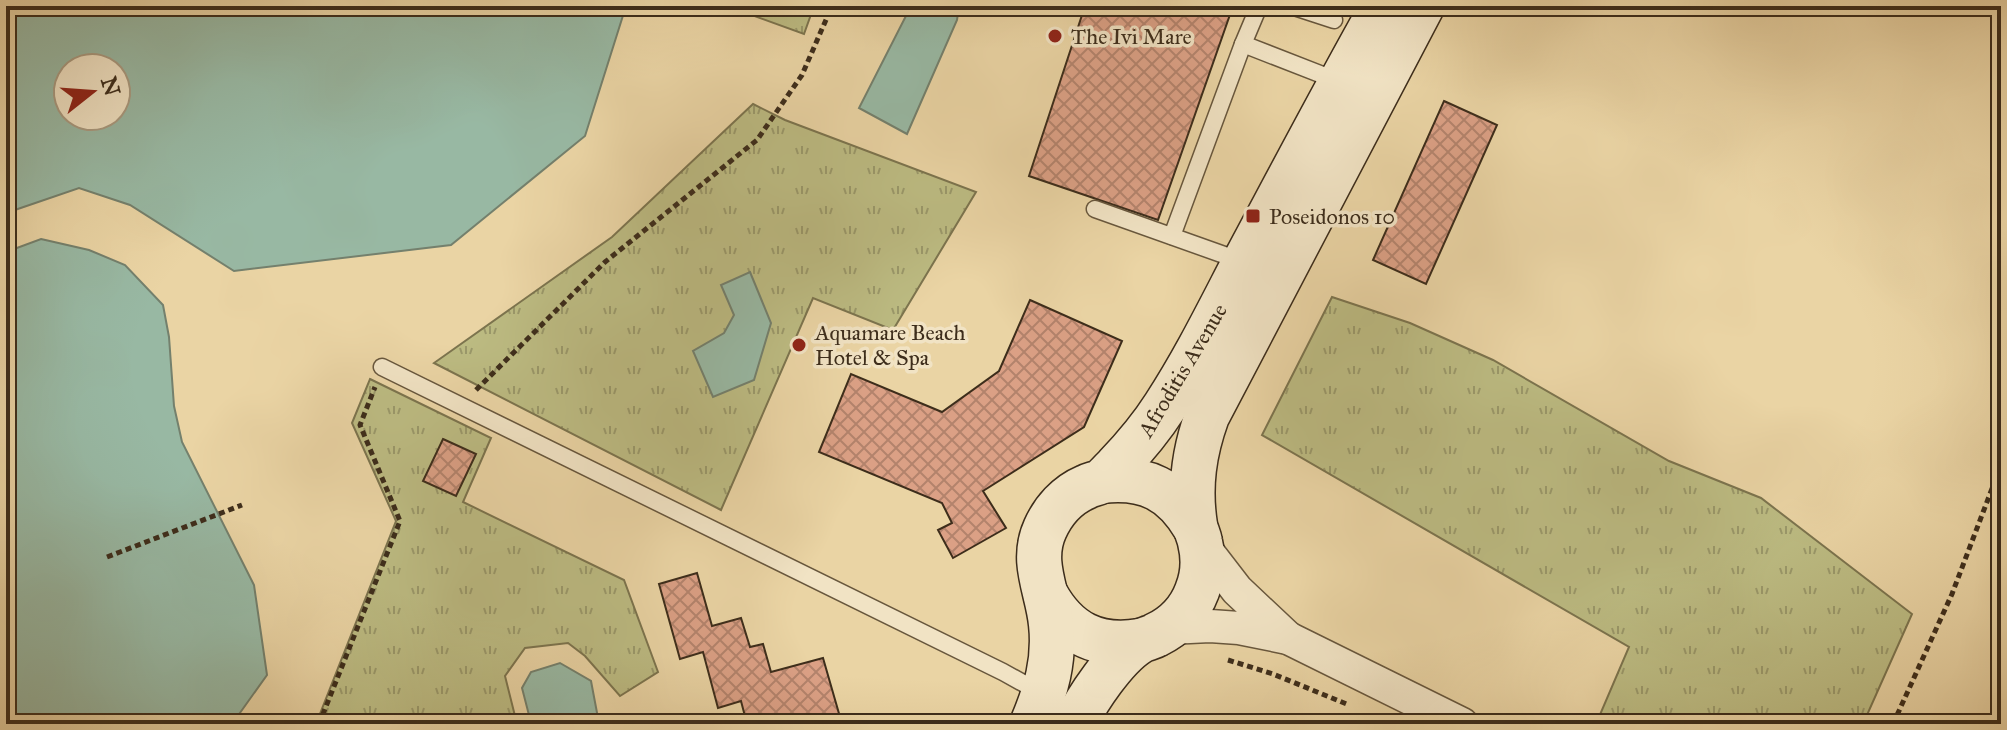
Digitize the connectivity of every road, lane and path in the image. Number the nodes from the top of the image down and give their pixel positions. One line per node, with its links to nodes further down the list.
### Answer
1 (832, 6): 13 (path)
2 (1259, 6): 7 (lane)
3 (1291, 6): 6 (lane)
4 (1383, 6): 8 (main road, Afroditis Avenue)
5 (1422, 6): 17 (main road, Afroditis Avenue)
6 (1334, 20)
7 (1243, 44): 8 (lane); 10 (lane)
8 (1340, 82): 11 (main road, Afroditis Avenue)
9 (1095, 209): 10 (lane)
10 (1172, 236): 11 (lane)
11 (1245, 262): 15 (main road, Afroditis Avenue)
12 (382, 367): 13 (lane); 25 (path)
13 (462, 405): 24 (lane)
14 (2001, 465): 27 (path)
15 (1102, 481): 17 (main road); 19 (main road, Afroditis Avenue)
16 (242, 505): 18 (path)
17 (1198, 535): 20 (main road, Afroditis Avenue); 21 (street)
18 (107, 557)
19 (1046, 595): 20 (main road); 24 (main road, Afroditis Avenue)
20 (1154, 635): 21 (street); 24 (main road, Afroditis Avenue)
21 (1288, 638): 26 (street)
22 (1221, 659): 23 (path)
23 (1354, 707)
24 (1050, 714)
25 (319, 724)
26 (1462, 724)
27 (1893, 724)

